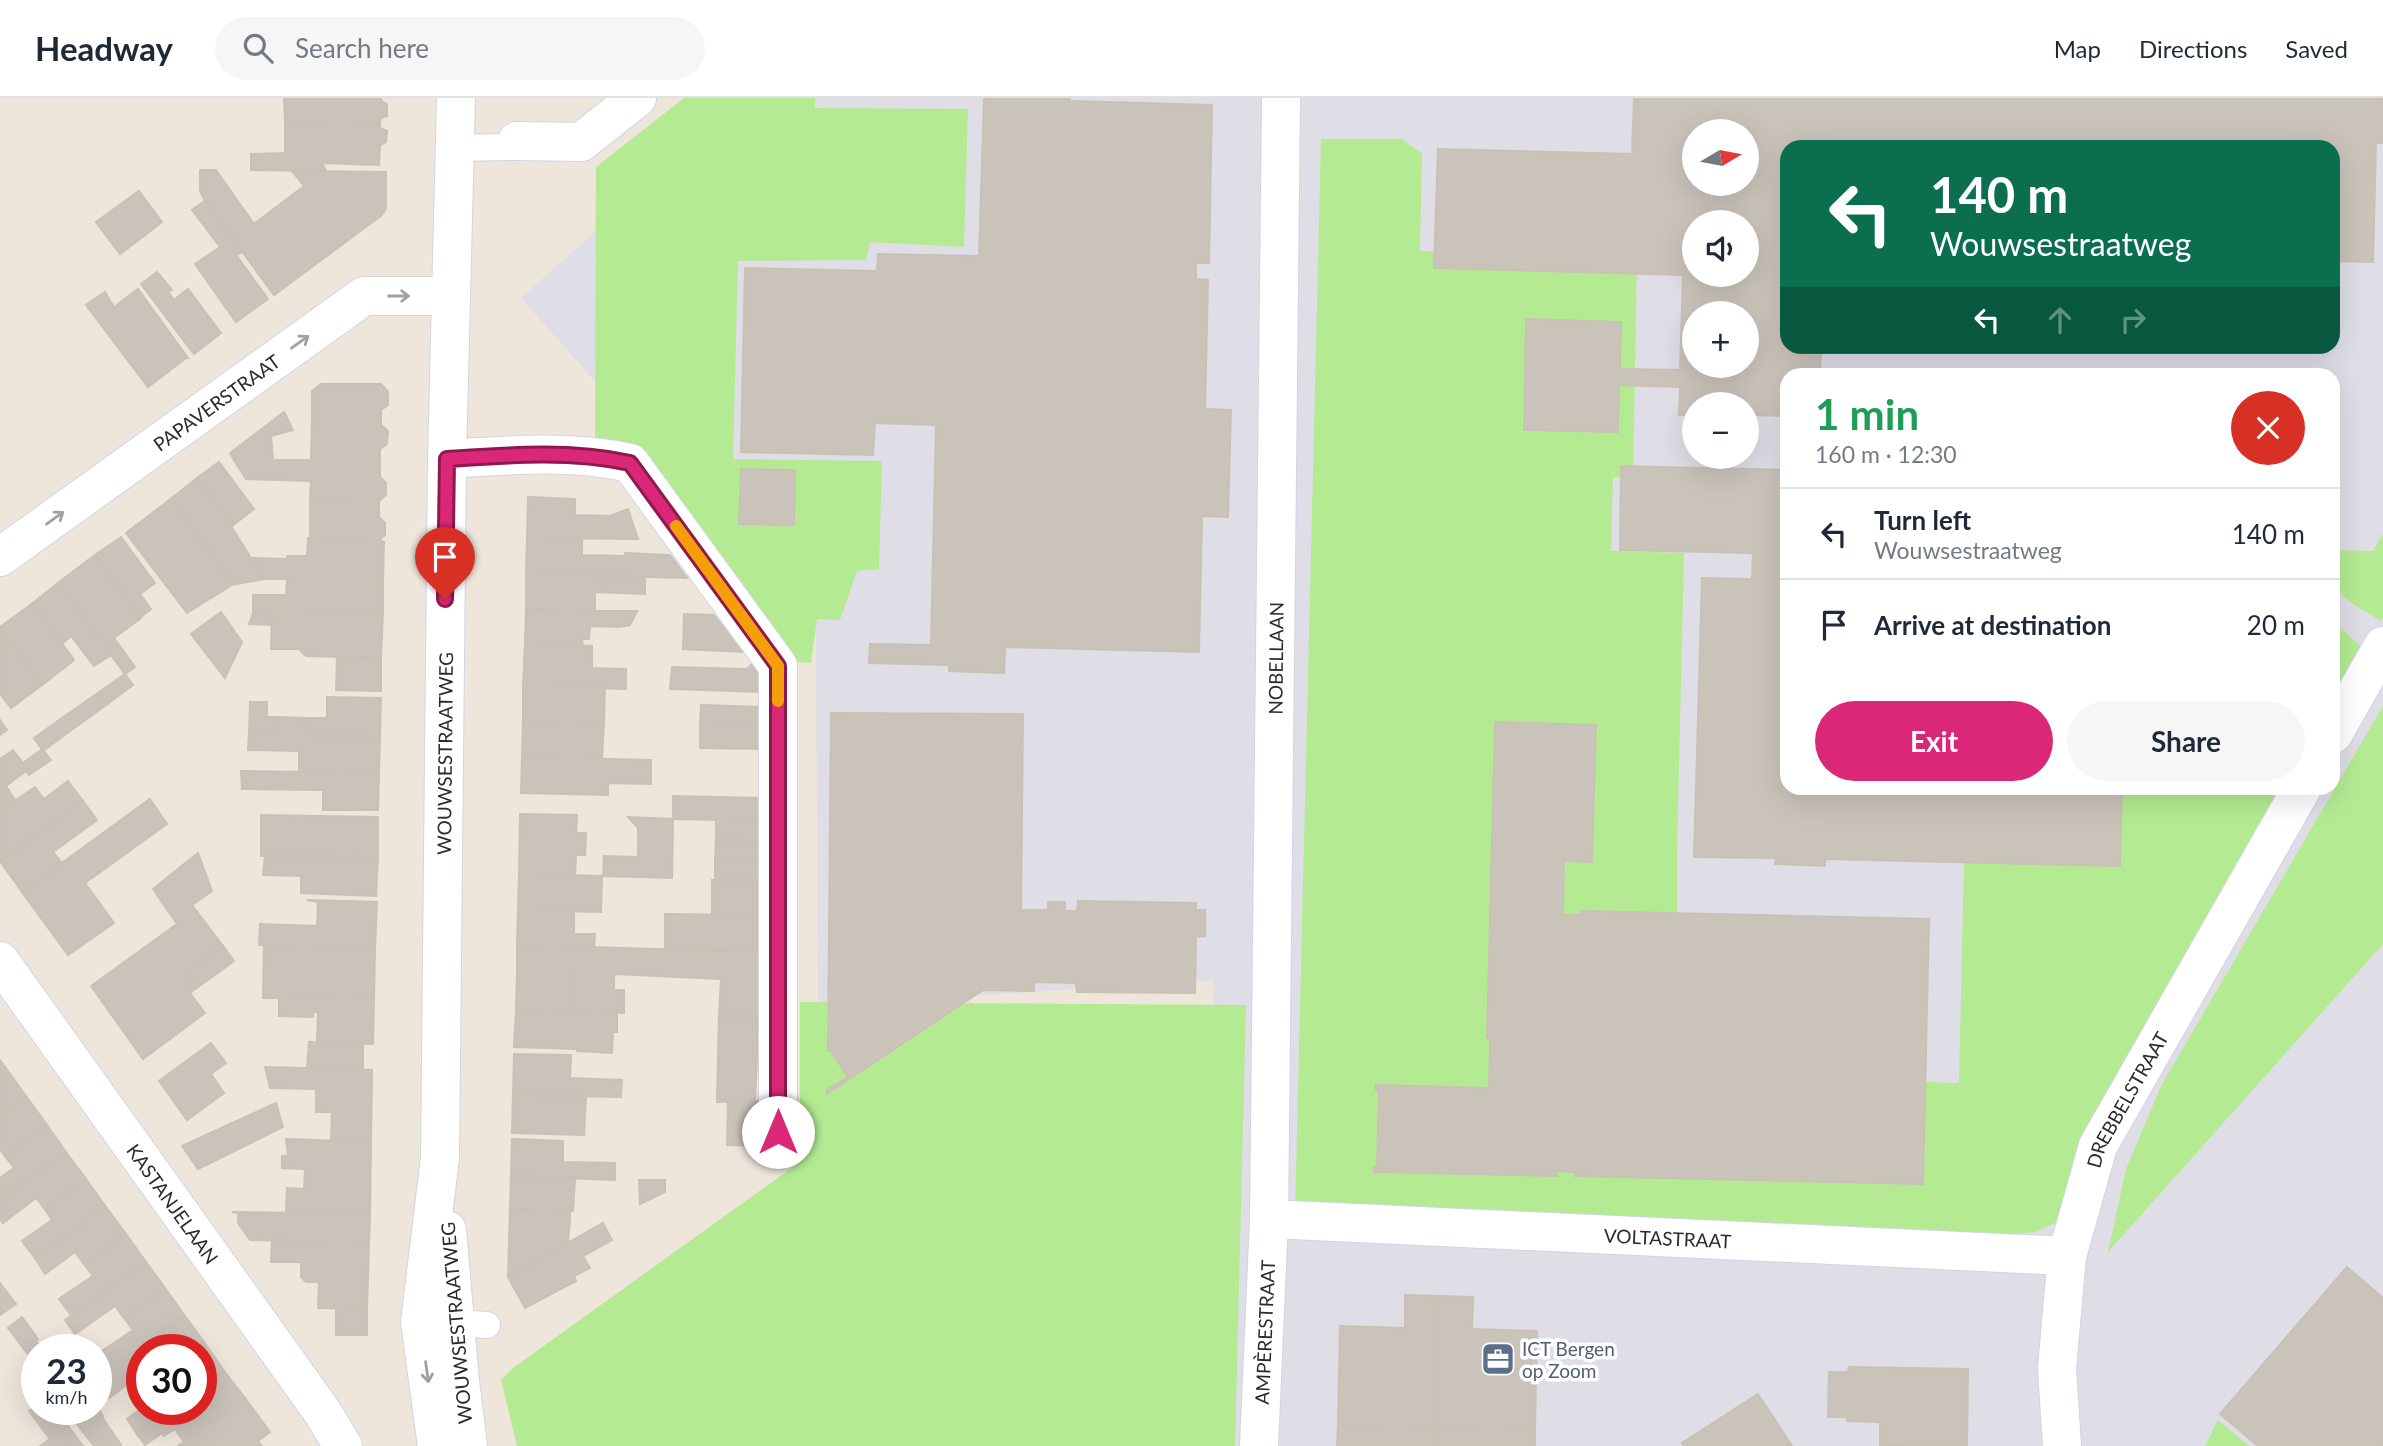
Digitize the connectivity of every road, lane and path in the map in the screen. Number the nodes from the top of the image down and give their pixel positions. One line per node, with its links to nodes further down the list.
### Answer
1 (456, 98): 5 (street, WOUWSESTRAATWEG)
2 (637, 98): 4 (street)
3 (1281, 98): 14 (street, NOBELLAAN)
4 (516, 144): 5 (lane)
5 (455, 148): 6 (street, WOUWSESTRAATWEG)
6 (449, 296): 7 (street, WOUWSESTRAATWEG); 8 (street, PAPAVERSTRAAT, one-way to 6)
7 (447, 459): 13 (street); 16 (street, WOUWSESTRAATWEG)
8 (0, 557)
9 (2383, 646): 10 (street)
10 (2340, 722)
11 (2298, 795): 15 (street, DREBBELSTRAAT)
12 (0, 961): 17 (street, KASTANJELAAN)
13 (778, 1132)
14 (1269, 1219): 15 (street, VOLTASTRAAT); 20 (street, AMPÈRESTRAAT)
15 (2067, 1256): 21 (street, DREBBELSTRAAT)
16 (454, 1323): 18 (street, WOUWSESTRAATWEG, one-way to 18); 19 (street, WOUWSESTRAATWEG)
17 (343, 1446)
18 (438, 1446)
19 (468, 1446)
20 (1259, 1446)
21 (2063, 1446)

